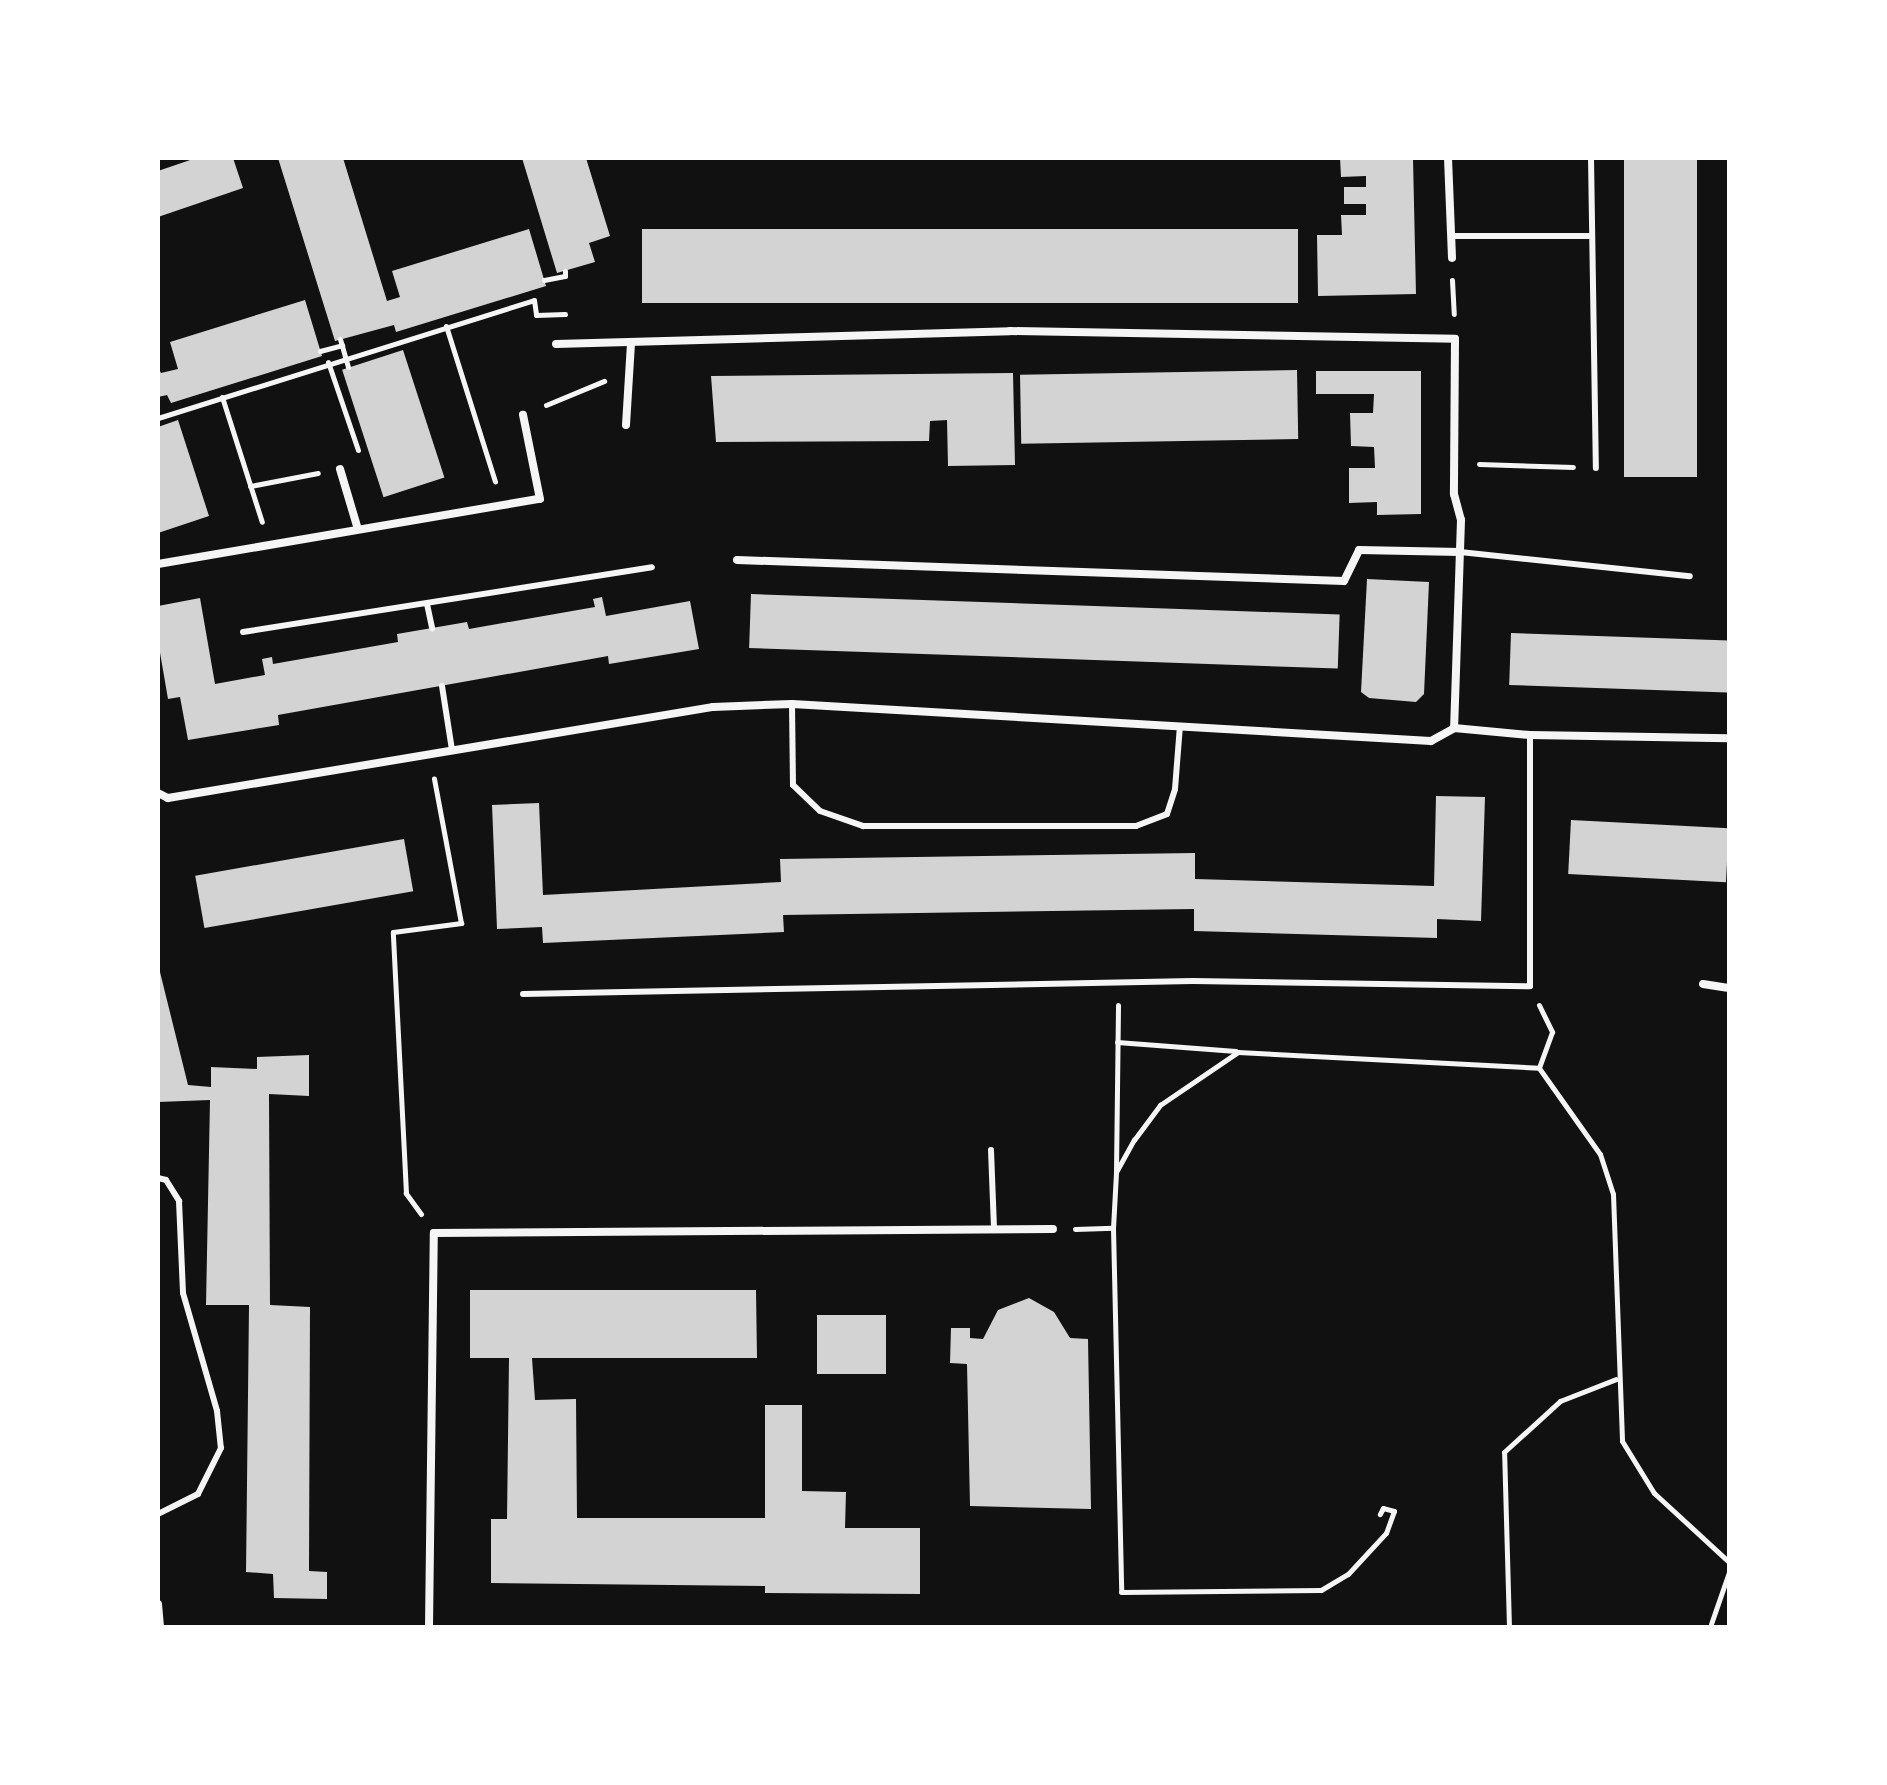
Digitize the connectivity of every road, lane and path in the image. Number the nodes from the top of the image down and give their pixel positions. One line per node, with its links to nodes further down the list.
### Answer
1 (1448, 158): 3 (street)
2 (1591, 158): 4 (lane)
3 (1451, 236): 4 (lane); 5 (street)
4 (1589, 236): 24 (lane)
5 (1452, 258): 10 (path)
6 (565, 271): 7 (path)
7 (544, 280)
8 (535, 310): 9 (path)
9 (446, 326): 14 (path); 26 (path)
10 (1455, 339): 11 (street); 30 (street)
11 (631, 343): 12 (street); 21 (street)
12 (556, 344)
13 (320, 351): 15 (path)
14 (328, 362): 17 (path); 22 (path)
15 (348, 367)
16 (599, 383): 18 (path)
17 (222, 397): 20 (path); 27 (path)
18 (540, 408)
19 (523, 415): 28 (street)
20 (158, 418)
21 (626, 425)
22 (362, 463)
23 (1478, 464): 24 (path)
24 (1596, 468)
25 (340, 469): 27 (path); 28 (street)
26 (480, 484)
27 (250, 486): 29 (path)
28 (357, 526): 32 (street)
29 (248, 527)
30 (1460, 552): 31 (street); 34 (lane); 41 (street)
31 (737, 560)
32 (158, 564)
33 (652, 567): 35 (lane)
34 (1690, 576)
35 (427, 604): 36 (lane); 37 (lane)
36 (432, 628)
37 (243, 632)
38 (442, 686): 44 (lane)
39 (792, 704): 40 (street); 40 (lane); 44 (street)
40 (1180, 726): 41 (street)
41 (1454, 728): 42 (street)
42 (1530, 735): 43 (street); 49 (lane)
43 (1729, 738)
44 (452, 750): 45 (street)
45 (429, 754): 46 (street); 61 (path)
46 (158, 793)
47 (1118, 982): 49 (lane); 51 (lane); 52 (path)
48 (1703, 984): 50 (street)
49 (1530, 986): 54 (path)
50 (1729, 988)
51 (523, 994)
52 (1117, 1042): 53 (path); 56 (path)
53 (1238, 1052): 54 (path); 56 (path)
54 (1539, 1068): 62 (path)
55 (991, 1150): 59 (lane)
56 (1116, 1172): 58 (path)
57 (158, 1178): 63 (lane)
58 (1113, 1228): 60 (path); 64 (path)
59 (994, 1229): 60 (street); 61 (street)
60 (1053, 1229)
61 (434, 1233): 70 (street)
62 (1616, 1378): 65 (path); 71 (path)
63 (158, 1514)
64 (1380, 1514)
65 (1729, 1562)
66 (1729, 1572): 68 (path)
67 (158, 1604): 69 (street)
68 (1711, 1624)
69 (160, 1627)
70 (429, 1627)
71 (1509, 1627)

